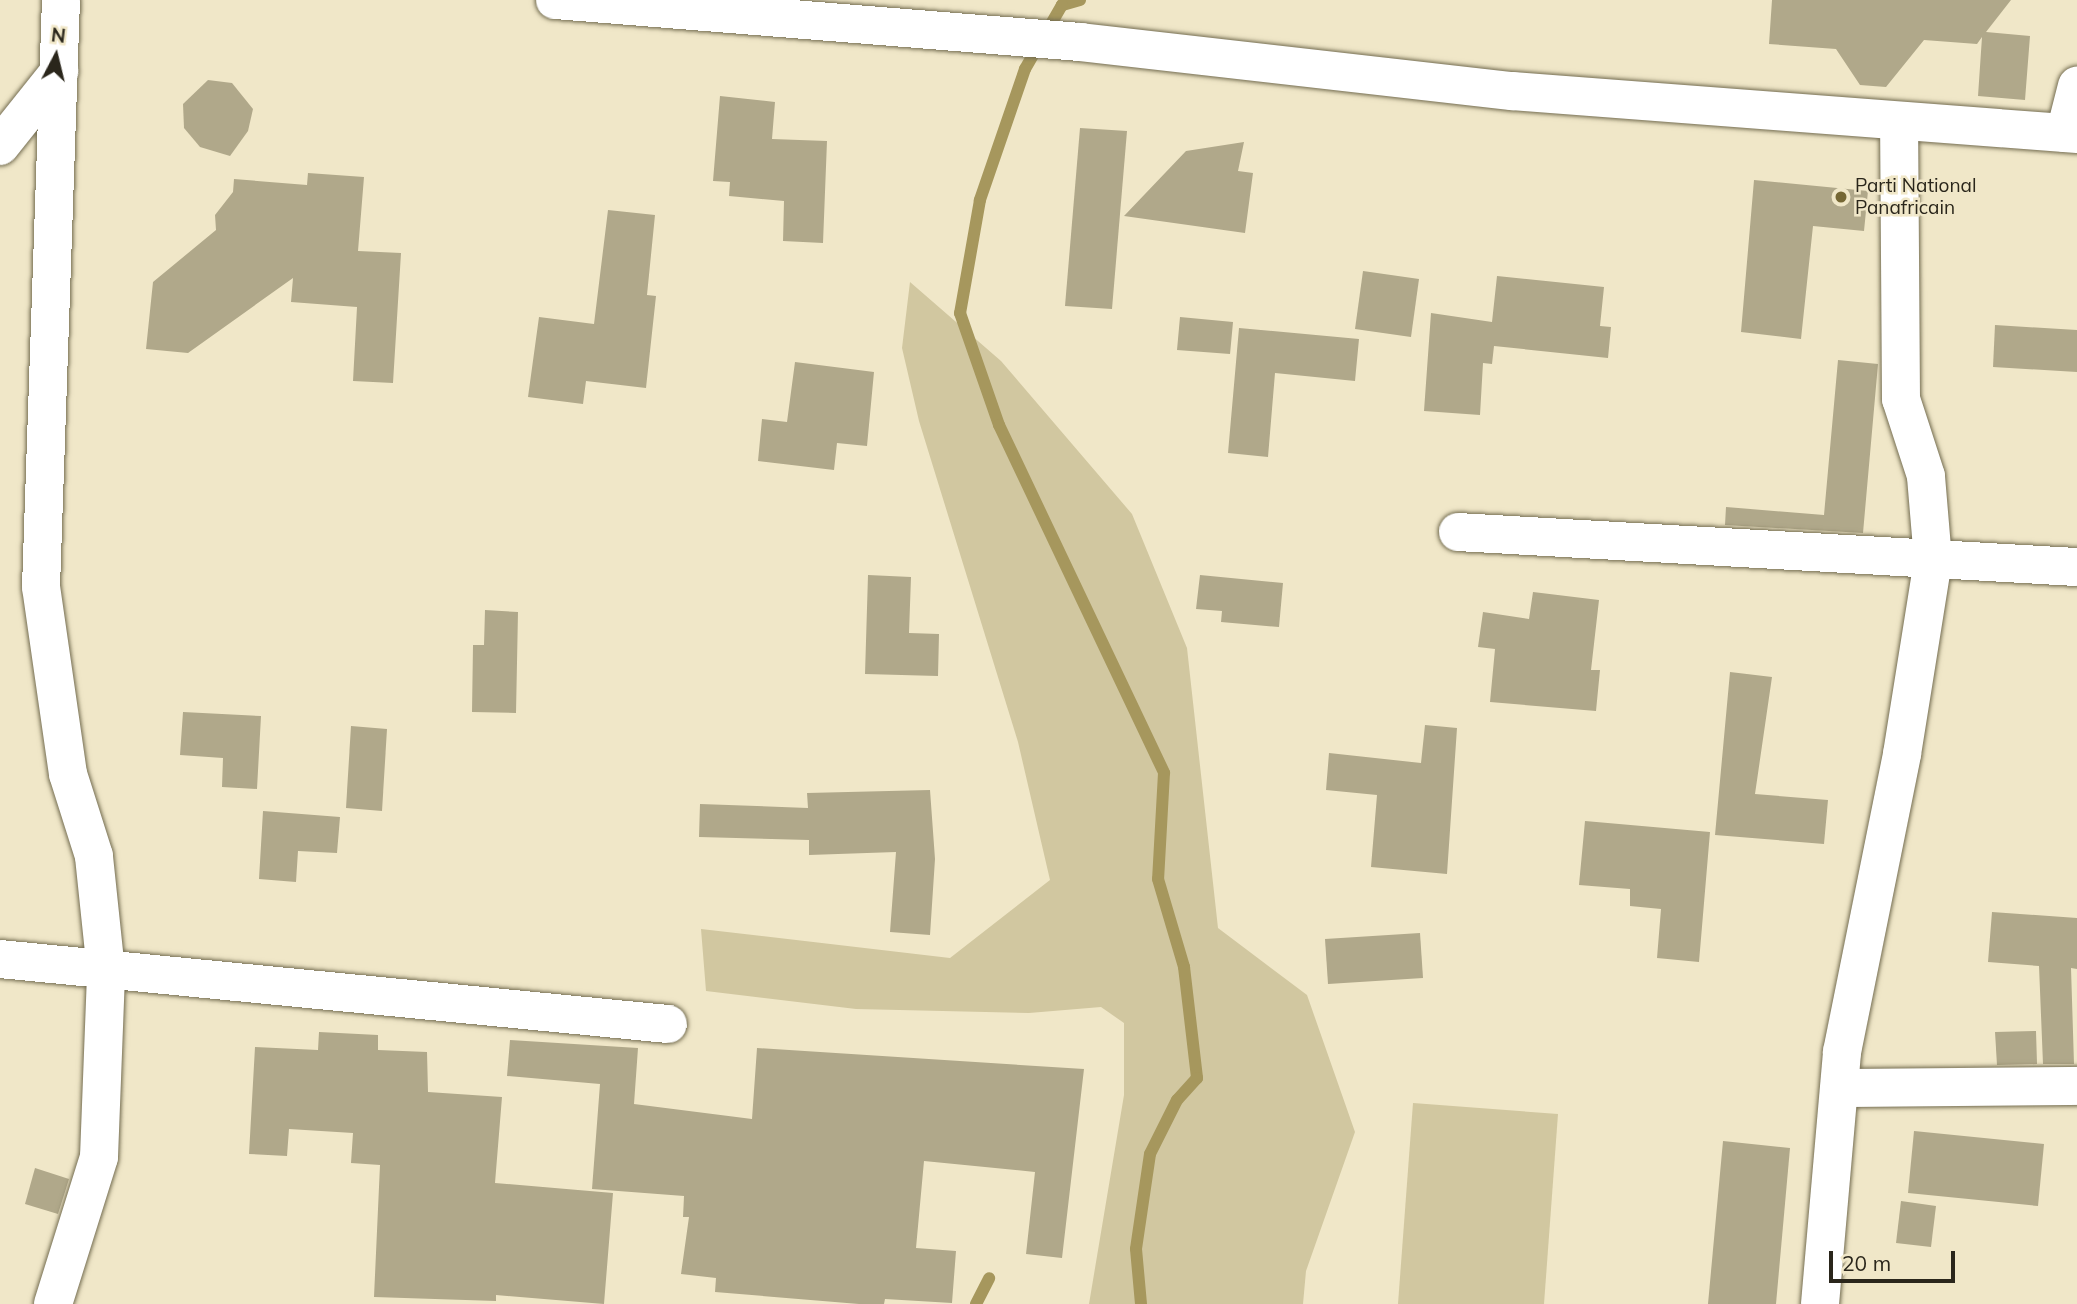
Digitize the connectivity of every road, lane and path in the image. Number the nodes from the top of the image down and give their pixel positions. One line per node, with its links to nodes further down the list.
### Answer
1 (61, 0): 5 (street)
2 (555, 0): 4 (street)
3 (927, 0): 4 (street)
4 (955, 32): 7 (street)
5 (59, 72): 9 (street); 14 (street)
6 (2077, 86): 8 (street)
7 (1899, 123): 8 (street); 11 (street)
8 (2071, 134)
9 (0, 146)
10 (1458, 532): 11 (street)
11 (1933, 560): 12 (street); 17 (street)
12 (2077, 567)
13 (0, 960): 14 (street)
14 (106, 971): 15 (street); 18 (street)
15 (668, 1024)
16 (2077, 1086): 17 (street)
17 (1840, 1087): 19 (street)
18 (53, 1304)
19 (1820, 1304)

